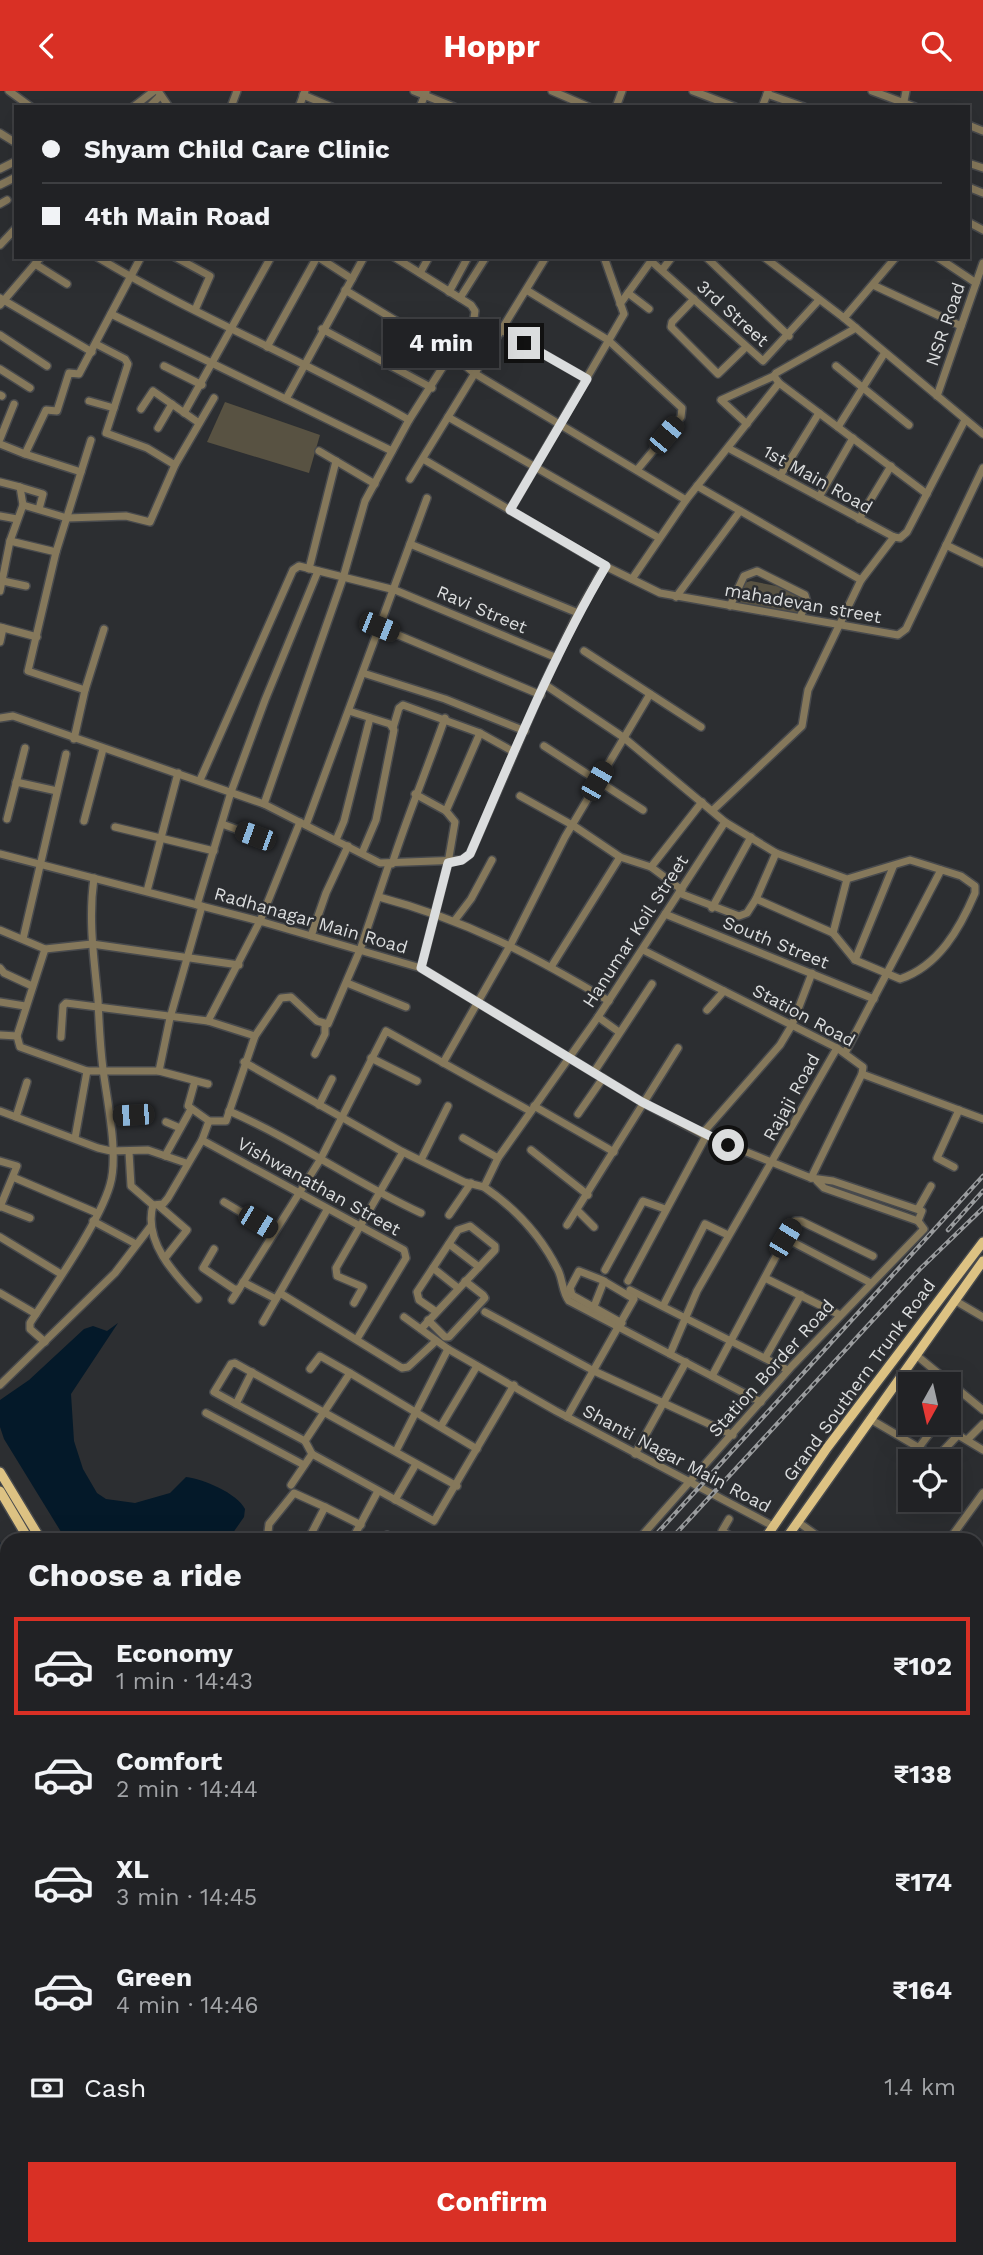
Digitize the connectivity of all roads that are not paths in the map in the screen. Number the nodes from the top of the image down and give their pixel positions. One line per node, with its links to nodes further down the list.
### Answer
1 (9, 91): 11 (street)
2 (414, 91): 9 (street)
3 (552, 91): 15 (street)
4 (693, 91): 16 (street)
5 (872, 91): 18 (street)
6 (906, 91): 18 (street)
7 (159, 92): 12 (street)
8 (304, 93): 13 (street)
9 (425, 93): 14 (street)
10 (767, 93): 17 (street)
11 (28, 105)
12 (136, 105)
13 (328, 105)
14 (450, 105)
15 (584, 105)
16 (730, 105)
17 (799, 105)
18 (903, 105)
19 (14, 230): 20 (street)
20 (0, 245)
21 (39, 259): 42 (street)
22 (100, 259): 45 (street)
23 (140, 259): 45 (street)
24 (179, 259): 60 (street)
25 (269, 259): 65 (street)
26 (316, 259): 72 (street)
27 (320, 259): 46 (street)
28 (363, 259): 46 (street)
29 (397, 259): 44 (street)
30 (428, 259): 44 (street)
31 (467, 259): 52 (street)
32 (485, 259): 54 (street)
33 (545, 259): 51 (street)
34 (605, 259): 58 (street)
35 (650, 259): 43 (street, 3rd Street); 53 (street)
36 (670, 259): 43 (street)
37 (710, 259): 69 (street)
38 (767, 259): 56 (street)
39 (894, 259): 49 (street)
40 (940, 259): 47 (street)
41 (983, 263): 47 (street, NSR Road)
42 (35, 264): 48 (street); 57 (street)
43 (663, 268): 55 (street, 3rd Street)
44 (420, 274): 52 (street)
45 (132, 278): 60 (street); 61 (street)
46 (352, 279): 50 (street)
47 (976, 283): 63 (street, NSR Road)
48 (67, 284)
49 (873, 285): 62 (street); 63 (street)
50 (345, 290): 66 (street); 76 (street)
51 (528, 291): 67 (street); 70 (street)
52 (449, 292): 54 (street)
53 (628, 293): 58 (street); 59 (street)
54 (460, 298): 76 (street)
55 (694, 299): 73 (street, 3rd Street); 73 (street)
56 (819, 300): 62 (street); 69 (street, 3rd Street)
57 (1, 301): 74 (street)
58 (620, 304): 70 (street)
59 (649, 309)
60 (195, 310): 65 (street)
61 (111, 314): 71 (street); 77 (street)
62 (844, 318): 64 (street)
63 (961, 326): 90 (street, NSR Road)
64 (856, 328): 75 (street); 85 (street)
65 (232, 329): 72 (street); 77 (street)
66 (322, 329): 78 (street); 88 (street)
67 (503, 331): 83 (street); 84 (street)
68 (0, 335): 79 (street)
69 (789, 336): 73 (street, 3rd Street)
70 (608, 340): 84 (street); 123 (street)
71 (96, 344): 74 (street); 96 (street)
72 (267, 347): 78 (street)
73 (747, 347)
74 (92, 352): 116 (street)
75 (884, 354): 89 (street); 90 (street)
76 (453, 355): 83 (street); 88 (street)
77 (214, 362): 86 (street); 92 (street)
78 (304, 363): 92 (street); 101 (street)
79 (47, 366)
80 (164, 366): 86 (street)
81 (836, 366): 89 (street)
82 (0, 369): 87 (street)
83 (474, 373): 100 (street); 104 (street)
84 (587, 379): 104 (street)
85 (776, 380): 98 (street); 105 (street); 105 (street)
86 (202, 385): 99 (street)
87 (30, 388)
88 (432, 388): 101 (street)
89 (864, 388): 106 (street); 107 (street)
90 (937, 396): 102 (street)
91 (214, 398): 103 (street)
92 (286, 399): 115 (street)
93 (89, 401): 96 (street)
94 (14, 404): 112 (street)
95 (172, 404): 97 (street); 99 (street); 108 (street)
96 (114, 408): 119 (street)
97 (141, 409)
98 (818, 412): 107 (street); 125 (street)
99 (184, 413): 103 (street)
100 (448, 417): 117 (street); 121 (street)
101 (409, 420): 115 (street)
102 (965, 420): 109 (street); 131 (street)
103 (199, 423): 119 (street)
104 (562, 424): 121 (street); 123 (street)
105 (747, 424): 113 (street)
106 (909, 425)
107 (838, 427): 110 (street)
108 (158, 428)
109 (983, 435)
110 (853, 438): 120 (street); 133 (street)
111 (91, 439): 124 (street)
112 (0, 442): 116 (street)
113 (728, 448): 125 (street, 1st Main Road); 129 (street)
114 (319, 451): 118 (street)
115 (392, 451): 128 (street)
116 (25, 454): 124 (street)
117 (422, 459): 126 (street); 137 (street, mahadevan street)
118 (336, 461): 128 (street); 151 (street)
119 (175, 465): 140 (street)
120 (891, 466): 131 (street); 142 (street)
121 (536, 467): 137 (street); 144 (street)
122 (983, 468): 147 (street, mahadevan street)
123 (636, 470): 134 (street)
124 (81, 472): 140 (street)
125 (780, 476): 133 (street, 1st Main Road)
126 (410, 479)
127 (0, 482): 130 (street)
128 (375, 484): 152 (street)
129 (697, 486): 134 (street); 138 (street)
130 (20, 487): 135 (street); 136 (street)
131 (927, 494): 143 (street)
132 (427, 498): 146 (street)
133 (819, 498): 142 (street, 1st Main Road)
134 (686, 500): 144 (street)
135 (23, 505): 136 (street); 141 (street)
136 (39, 509): 140 (street)
137 (510, 510): 150 (street, mahadevan street)
138 (740, 511): 154 (street); 159 (street)
139 (0, 516): 141 (street)
140 (67, 518): 148 (street)
141 (17, 519): 145 (street)
142 (859, 519): 143 (street, 1st Main Road)
143 (894, 537): 154 (street)
144 (659, 538): 153 (street)
145 (10, 541): 148 (street); 155 (street)
146 (410, 544): 157 (street); 161 (street)
147 (946, 545): 149 (street); 163 (street, mahadevan street)
148 (56, 552): 167 (street)
149 (983, 563)
150 (606, 566): 153 (street, mahadevan street); 161 (street)
151 (314, 570): 152 (street, Ravi Street); 192 (street); 196 (street)
152 (343, 578): 157 (street, Ravi Street); 200 (street)
153 (632, 579): 159 (street, mahadevan street)
154 (861, 580): 163 (street)
155 (4, 581): 156 (street); 158 (street)
156 (26, 586)
157 (395, 590): 165 (street); 170 (street, Ravi Street)
158 (0, 591)
159 (676, 597): 160 (street, mahadevan street)
160 (730, 606): 162 (street, mahadevan street); 162 (street)
161 (578, 613): 170 (street)
162 (800, 617): 163 (street, mahadevan street)
163 (841, 624): 202 (street)
164 (2, 627): 167 (street); 168 (street)
165 (379, 627): 171 (street); 175 (street)
166 (104, 629): 173 (street)
167 (37, 637): 173 (street)
168 (0, 642)
169 (584, 651): 174 (street)
170 (557, 658): 172 (street)
171 (363, 673): 176 (street); 182 (street)
172 (544, 684): 175 (street); 184 (street)
173 (85, 690): 185 (street)
174 (650, 694): 180 (street); 184 (street)
175 (541, 695): 182 (street)
176 (349, 711): 178 (street); 207 (street)
177 (0, 718): 185 (street)
178 (370, 718): 181 (street); 214 (street)
179 (445, 718): 181 (street); 183 (street); 197 (street)
180 (701, 727)
181 (393, 728): 217 (street)
182 (525, 731): 189 (street)
183 (480, 733): 189 (street); 203 (street)
184 (623, 737): 193 (street); 199 (street)
185 (75, 739): 188 (street)
186 (544, 746): 193 (street)
187 (25, 748): 194 (street)
188 (103, 749): 191 (street); 205 (street)
189 (514, 752): 222 (street)
190 (66, 754): 195 (street)
191 (178, 773): 192 (street); 212 (street)
192 (200, 780): 196 (street)
193 (597, 781): 201 (street); 209 (street)
194 (16, 782): 195 (street); 204 (street)
195 (57, 791): 224 (street)
196 (232, 792): 200 (street); 208 (street)
197 (415, 794): 203 (street); 223 (street)
198 (520, 796): 209 (street)
199 (702, 802): 202 (street); 225 (street)
200 (264, 804): 207 (street)
201 (643, 810)
202 (713, 810): 206 (street)
203 (446, 811): 222 (street)
204 (7, 819)
205 (84, 821)
206 (725, 822): 213 (street); 231 (street, Hanumar Koil Street)
207 (303, 823): 214 (street); 238 (street)
208 (222, 824): 211 (street); 216 (street)
209 (574, 826): 220 (street); 245 (street)
210 (115, 827): 212 (street)
211 (255, 836)
212 (160, 837): 216 (street); 230 (street)
213 (751, 837): 218 (street); 235 (street)
214 (335, 840): 215 (street)
215 (348, 846): 217 (street); 242 (street)
216 (214, 851): 234 (street)
217 (362, 853): 223 (street)
218 (776, 853): 229 (street); 233 (street)
219 (0, 855): 224 (street, Radhanagar Main Road)
220 (620, 857): 225 (street); 252 (street)
221 (492, 860): 239 (street)
222 (448, 863): 223 (street); 236 (street)
223 (391, 864): 232 (street)
224 (41, 865): 228 (street, Radhanagar Main Road); 243 (street)
225 (651, 867): 231 (street)
226 (893, 867): 227 (street); 229 (street); 250 (street)
227 (941, 870): 256 (street); 256 (street)
228 (94, 878): 230 (street, Radhanagar Main Road); 244 (street)
229 (847, 879): 241 (street)
230 (147, 891): 234 (street, Radhanagar Main Road)
231 (680, 891): 235 (street); 237 (street, Hanumar Koil Street)
232 (379, 897): 236 (street); 247 (street)
233 (756, 899): 235 (street); 241 (street)
234 (200, 905): 238 (street, Radhanagar Main Road); 249 (street)
235 (712, 908)
236 (435, 912): 239 (street); 254 (street)
237 (665, 914): 248 (street, Hanumar Koil Street); 255 (street, South Street)
238 (260, 921): 242 (street, Radhanagar Main Road); 251 (street)
239 (455, 921): 245 (street)
240 (0, 930): 243 (street)
241 (833, 933): 250 (street)
242 (311, 936): 247 (street, Radhanagar Main Road)
243 (23, 939): 246 (street)
244 (92, 944): 246 (street); 249 (street); 267 (street)
245 (511, 944): 252 (street); 262 (street)
246 (45, 949): 259 (street)
247 (360, 950): 254 (street, Radhanagar Main Road); 257 (street)
248 (643, 950): 260 (street, Station Road); 263 (street, Hanumar Koil Street)
249 (187, 957): 251 (street); 270 (street)
250 (855, 960): 256 (street)
251 (239, 965): 271 (street)
252 (551, 967): 263 (street)
253 (0, 968): 259 (street)
254 (421, 968): 262 (street, Radhanagar Main Road)
255 (812, 973): 261 (street, South Street); 272 (street)
256 (888, 974): 261 (street)
257 (347, 983): 266 (street); 273 (street)
258 (652, 984): 274 (street)
259 (32, 986): 265 (street)
260 (724, 991): 268 (street); 272 (street, Station Road)
261 (874, 999): 281 (street)
262 (477, 1000): 283 (street, Radhanagar Main Road); 286 (street)
263 (609, 1000): 269 (street, Hanumar Koil Street)
264 (0, 1002): 265 (street)
265 (25, 1006): 276 (street)
266 (406, 1007)
267 (98, 1009): 270 (street); 278 (street); 289 (street)
268 (707, 1010)
269 (598, 1017): 274 (street); 283 (street, Hanumar Koil Street)
270 (170, 1018): 271 (street); 288 (street)
271 (208, 1021): 277 (street)
272 (792, 1025): 280 (street, Station Road); 315 (street)
273 (325, 1026): 277 (street); 282 (street)
274 (619, 1033): 290 (street)
275 (0, 1035): 276 (street)
276 (17, 1036): 287 (street)
277 (255, 1036): 285 (street)
278 (61, 1037)
279 (678, 1048): 298 (street)
280 (836, 1048): 281 (street, Station Road); 329 (street, Rajaji Road)
281 (845, 1053): 291 (street, Station Road)
282 (315, 1054)
283 (571, 1057): 290 (street, Radhanagar Main Road); 301 (street, Hanumar Koil Street)
284 (371, 1058): 286 (street); 294 (street); 309 (street)
285 (244, 1062): 299 (street); 305 (street)
286 (443, 1063): 301 (street)
287 (87, 1070): 289 (street); 317 (street)
288 (159, 1071): 289 (street); 295 (street)
289 (103, 1072): 307 (street)
290 (594, 1072): 292 (street, Radhanagar Main Road)
291 (862, 1074): 302 (street); 333 (street)
292 (603, 1077): 298 (street, Radhanagar Main Road); 306 (street)
293 (332, 1079): 299 (street)
294 (417, 1080)
295 (195, 1081): 297 (street); 304 (street)
296 (27, 1082): 308 (street)
297 (208, 1084)
298 (642, 1102): 315 (street, Radhanagar Main Road); 323 (street)
299 (319, 1105): 309 (street)
300 (448, 1106): 327 (street)
301 (532, 1108): 323 (street); 325 (street, Hanumar Koil Street)
302 (958, 1110): 311 (street); 331 (street)
303 (0, 1111): 308 (street)
304 (190, 1111): 312 (street); 314 (street)
305 (229, 1111): 312 (street); 326 (street)
306 (578, 1114)
307 (111, 1116): 310 (street); 320 (street)
308 (16, 1117): 317 (street)
309 (341, 1117): 322 (street); 326 (street)
310 (146, 1118)
311 (983, 1119)
312 (209, 1121): 318 (street)
313 (166, 1122): 314 (street)
314 (180, 1128): 324 (street)
315 (704, 1135): 329 (street, Radhanagar Main Road); 343 (street)
316 (463, 1138): 325 (street)
317 (75, 1139): 320 (street)
318 (202, 1140): 330 (street); 337 (street, Vishwanathan Street)
319 (531, 1150): 339 (street)
320 (111, 1151): 321 (street); 347 (street)
321 (130, 1152): 324 (street); 341 (street)
322 (403, 1152): 327 (street); 338 (street)
323 (614, 1152): 339 (street)
324 (165, 1156): 330 (street)
325 (498, 1158): 336 (street, Hanumar Koil Street)
326 (320, 1160): 337 (street); 338 (street)
327 (421, 1160): 334 (street)
328 (0, 1161): 332 (street)
329 (773, 1162): 333 (street, Radhanagar Main Road); 358 (street, Rajaji Road)
330 (186, 1163): 341 (street)
331 (954, 1167)
332 (15, 1178): 342 (street); 347 (street)
333 (814, 1180): 344 (street); 352 (street)
334 (471, 1183): 336 (street); 349 (street)
335 (930, 1186): 344 (street)
336 (484, 1187): 388 (street)
337 (297, 1194): 345 (street, Vishwanathan Street); 357 (street)
338 (380, 1194): 348 (street); 356 (street)
339 (588, 1195): 346 (street)
340 (224, 1202): 357 (street)
341 (156, 1205): 354 (street); 366 (street)
342 (1, 1207): 350 (street)
343 (665, 1209): 370 (street); 375 (street)
344 (919, 1209): 352 (street)
345 (327, 1210): 356 (street, Vishwanathan Street); 382 (street)
346 (578, 1211): 353 (street); 355 (street)
347 (97, 1213): 351 (street)
348 (421, 1213)
349 (449, 1216)
350 (30, 1218)
351 (93, 1221): 362 (street); 371 (street)
352 (918, 1221): 376 (street, Station Border Road)
353 (567, 1225)
354 (151, 1226): 362 (street); 366 (street)
355 (594, 1227)
356 (361, 1228): 386 (street); 399 (street, Vishwanathan Street)
357 (274, 1232): 377 (street)
358 (727, 1235): 387 (street); 395 (street, Rajaji Road)
359 (0, 1238): 371 (street)
360 (785, 1238): 365 (street); 372 (street); 376 (street)
361 (983, 1242): 451 (main road, Grand Southern Trunk Road)
362 (136, 1244): 401 (street)
363 (449, 1244): 368 (street); 368 (street); 369 (street)
364 (214, 1249): 377 (street)
365 (873, 1256)
366 (165, 1258): 383 (street)
367 (983, 1261): 385 (main road, Grand Southern Trunk Road)
368 (478, 1267): 373 (street)
369 (433, 1268): 378 (street); 389 (street)
370 (605, 1270)
371 (61, 1274): 391 (street)
372 (765, 1278): 381 (street); 400 (street)
373 (465, 1281): 378 (street); 398 (street)
374 (604, 1281): 388 (street); 388 (street); 397 (street)
375 (628, 1281)
376 (869, 1282): 392 (street, Station Border Road)
377 (241, 1285): 382 (street); 384 (street)
378 (458, 1288): 389 (street)
379 (629, 1290): 387 (street)
380 (0, 1293): 391 (street)
381 (802, 1295): 392 (street); 405 (street)
382 (278, 1296): 396 (street); 399 (street)
383 (198, 1299)
384 (232, 1300)
385 (954, 1300): 394 (street); 404 (main road, Grand Southern Trunk Road)
386 (354, 1303)
387 (663, 1306): 395 (street)
388 (592, 1310): 397 (street)
389 (435, 1311): 398 (street)
390 (485, 1312): 410 (street)
391 (36, 1314): 401 (street)
392 (840, 1315): 409 (street, Station Border Road)
393 (404, 1317): 398 (street, Shanti Nagar Main Road)
394 (983, 1317)
395 (687, 1318): 400 (street); 403 (street, Rajaji Road)
396 (263, 1322)
397 (620, 1326): 403 (street); 410 (street)
398 (428, 1327): 402 (street, Shanti Nagar Main Road)
399 (357, 1339): 402 (street)
400 (731, 1341): 405 (street); 413 (street)
401 (45, 1342): 414 (street)
402 (441, 1345): 407 (street, Shanti Nagar Main Road); 419 (street)
403 (670, 1354): 406 (street)
404 (916, 1355): 420 (street); 424 (main road, Grand Southern Trunk Road)
405 (765, 1358): 409 (street)
406 (686, 1362): 413 (street); 417 (street)
407 (477, 1366): 415 (street, Shanti Nagar Main Road); 426 (street)
408 (310, 1369): 412 (street)
409 (788, 1370): 416 (street, Station Border Road)
410 (594, 1371): 417 (street); 423 (street)
411 (252, 1372): 418 (street); 418 (street); 421 (street)
412 (350, 1373): 419 (street); 421 (street)
413 (712, 1376): 416 (street)
414 (0, 1385)
415 (514, 1385): 423 (street, Shanti Nagar Main Road); 432 (street)
416 (761, 1402): 427 (street, Station Border Road)
417 (662, 1403): 427 (street); 436 (street)
418 (236, 1404): 430 (street)
419 (415, 1410): 426 (street); 434 (street)
420 (983, 1410)
421 (322, 1411): 430 (street); 434 (street)
422 (206, 1413): 438 (street)
423 (567, 1417): 436 (street, Shanti Nagar Main Road)
424 (870, 1419): 431 (street); 449 (main road, Grand Southern Trunk Road)
425 (983, 1424): 429 (street)
426 (441, 1426): 432 (street)
427 (733, 1435): 440 (street, Station Border Road)
428 (928, 1435): 431 (street)
429 (968, 1439): 431 (street); 433 (street)
430 (305, 1441): 435 (street)
431 (920, 1446)
432 (478, 1448): 442 (street)
433 (983, 1450)
434 (396, 1451): 437 (street)
435 (312, 1454): 438 (street); 444 (street)
436 (635, 1454): 440 (street, Shanti Nagar Main Road)
437 (416, 1464): 442 (street); 446 (street)
438 (304, 1465): 441 (street)
439 (0, 1472): 453 (main road)
440 (690, 1483): 451 (street, Shanti Nagar Main Road); 457 (street, Station Border Road)
441 (291, 1485)
442 (457, 1486): 446 (street)
443 (0, 1491): 452 (main road)
444 (379, 1491): 446 (street); 450 (street)
445 (983, 1493): 462 (street)
446 (395, 1500)
447 (325, 1507): 450 (street); 454 (street); 455 (street)
448 (729, 1519): 458 (street)
449 (797, 1522): 460 (main road, Grand Southern Trunk Road); 461 (street)
450 (361, 1525): 456 (street)
451 (773, 1526): 459 (main road, Grand Southern Trunk Road)
452 (26, 1533)
453 (37, 1533)
454 (268, 1533)
455 (312, 1533)
456 (356, 1533)
457 (644, 1533)
458 (725, 1533)
459 (768, 1533)
460 (790, 1533)
461 (813, 1533)
462 (954, 1533)

